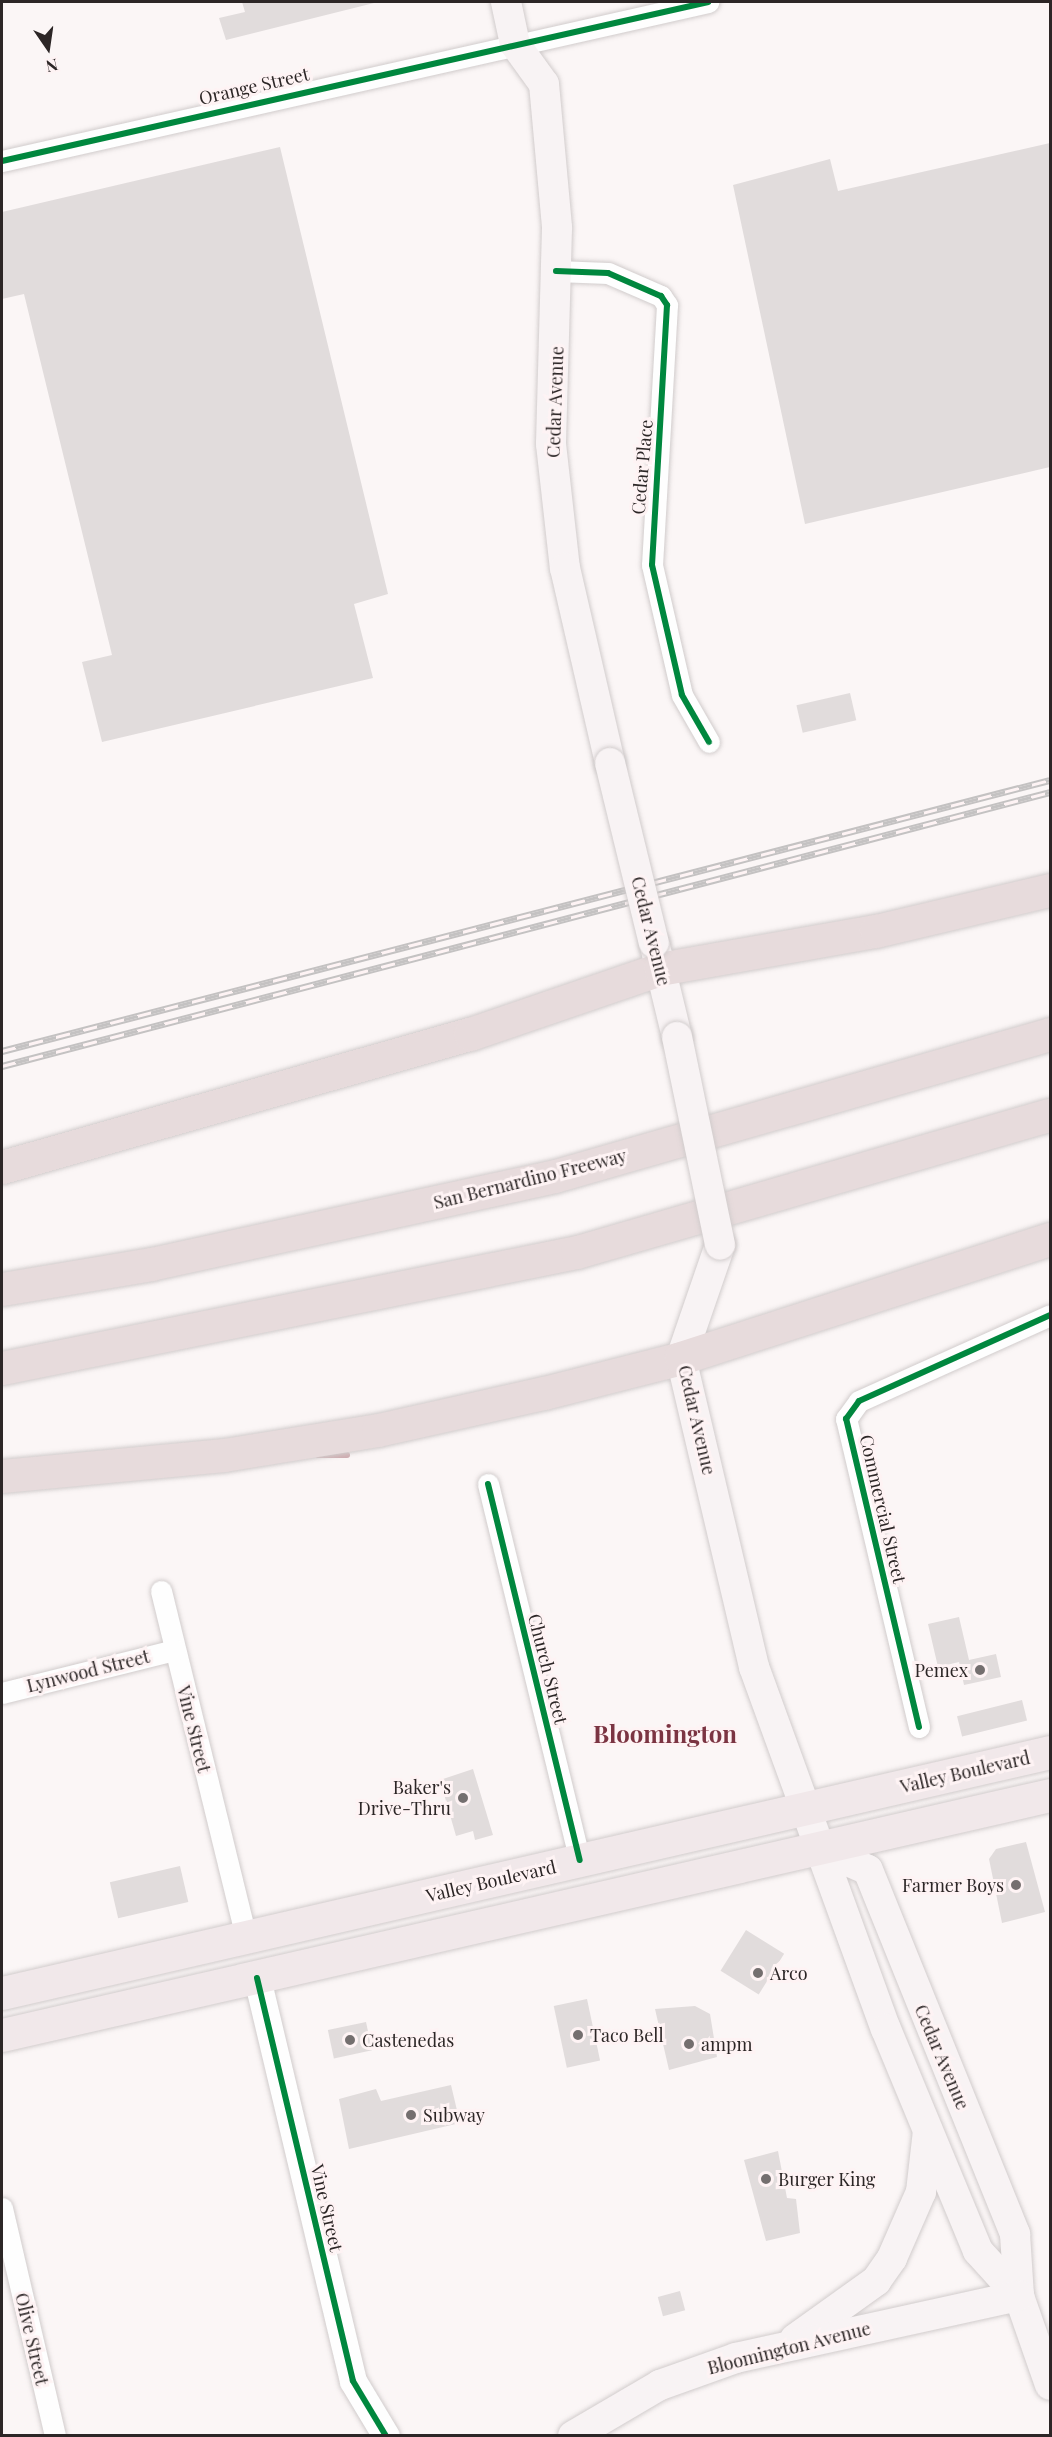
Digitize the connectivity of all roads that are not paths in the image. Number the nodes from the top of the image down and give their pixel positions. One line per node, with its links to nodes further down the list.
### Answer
1 (506, 2): 3 (main road, Cedar Avenue)
2 (708, 2): 3 (street, Orange Street)
3 (515, 44): 4 (street, Orange Street); 5 (main road, Cedar Avenue)
4 (2, 160)
5 (556, 271): 6 (street, Cedar Place); 8 (main road, Cedar Avenue, bridge)
6 (709, 742)
7 (1050, 890): 8 (highway)
8 (657, 956): 11 (highway); 15 (main road, Cedar Avenue, bridge)
9 (1050, 1034): 13 (highway, San Bernardino Freeway)
10 (1050, 1115): 16 (highway)
11 (2, 1167)
12 (1050, 1239): 15 (highway)
13 (2, 1289)
14 (1050, 1315): 22 (street, Commercial Street)
15 (681, 1358): 17 (highway); 25 (main road, Cedar Avenue)
16 (2, 1368)
17 (2, 1476)
18 (488, 1484): 27 (street, Church Street)
19 (161, 1591): 20 (street, Vine Street)
20 (174, 1650): 21 (street, Lynwood Street); 28 (street, Vine Street)
21 (2, 1693)
22 (919, 1727)
23 (1050, 1752): 25 (main road, Valley Boulevard)
24 (1050, 1795): 26 (main road)
25 (804, 1810): 26 (main road, Cedar Avenue); 27 (main road, Valley Boulevard)
26 (820, 1850): 29 (main road); 32 (main road, Cedar Avenue); 34 (main road, Cedar Avenue)
27 (580, 1860): 28 (main road, Valley Boulevard)
28 (246, 1937): 30 (main road, Valley Boulevard)
29 (257, 1978): 31 (main road); 38 (street, Vine Street)
30 (2, 1993)
31 (2, 2035)
32 (928, 2128): 34 (main road, Cedar Avenue); 35 (main road)
33 (2, 2208): 37 (street, Olive Street)
34 (1019, 2296): 35 (main road, Bloomington Avenue); 36 (main road, Cedar Avenue)
35 (784, 2347): 39 (main road, Bloomington Avenue)
36 (1050, 2385)
37 (55, 2436)
38 (386, 2436)
39 (573, 2436)

